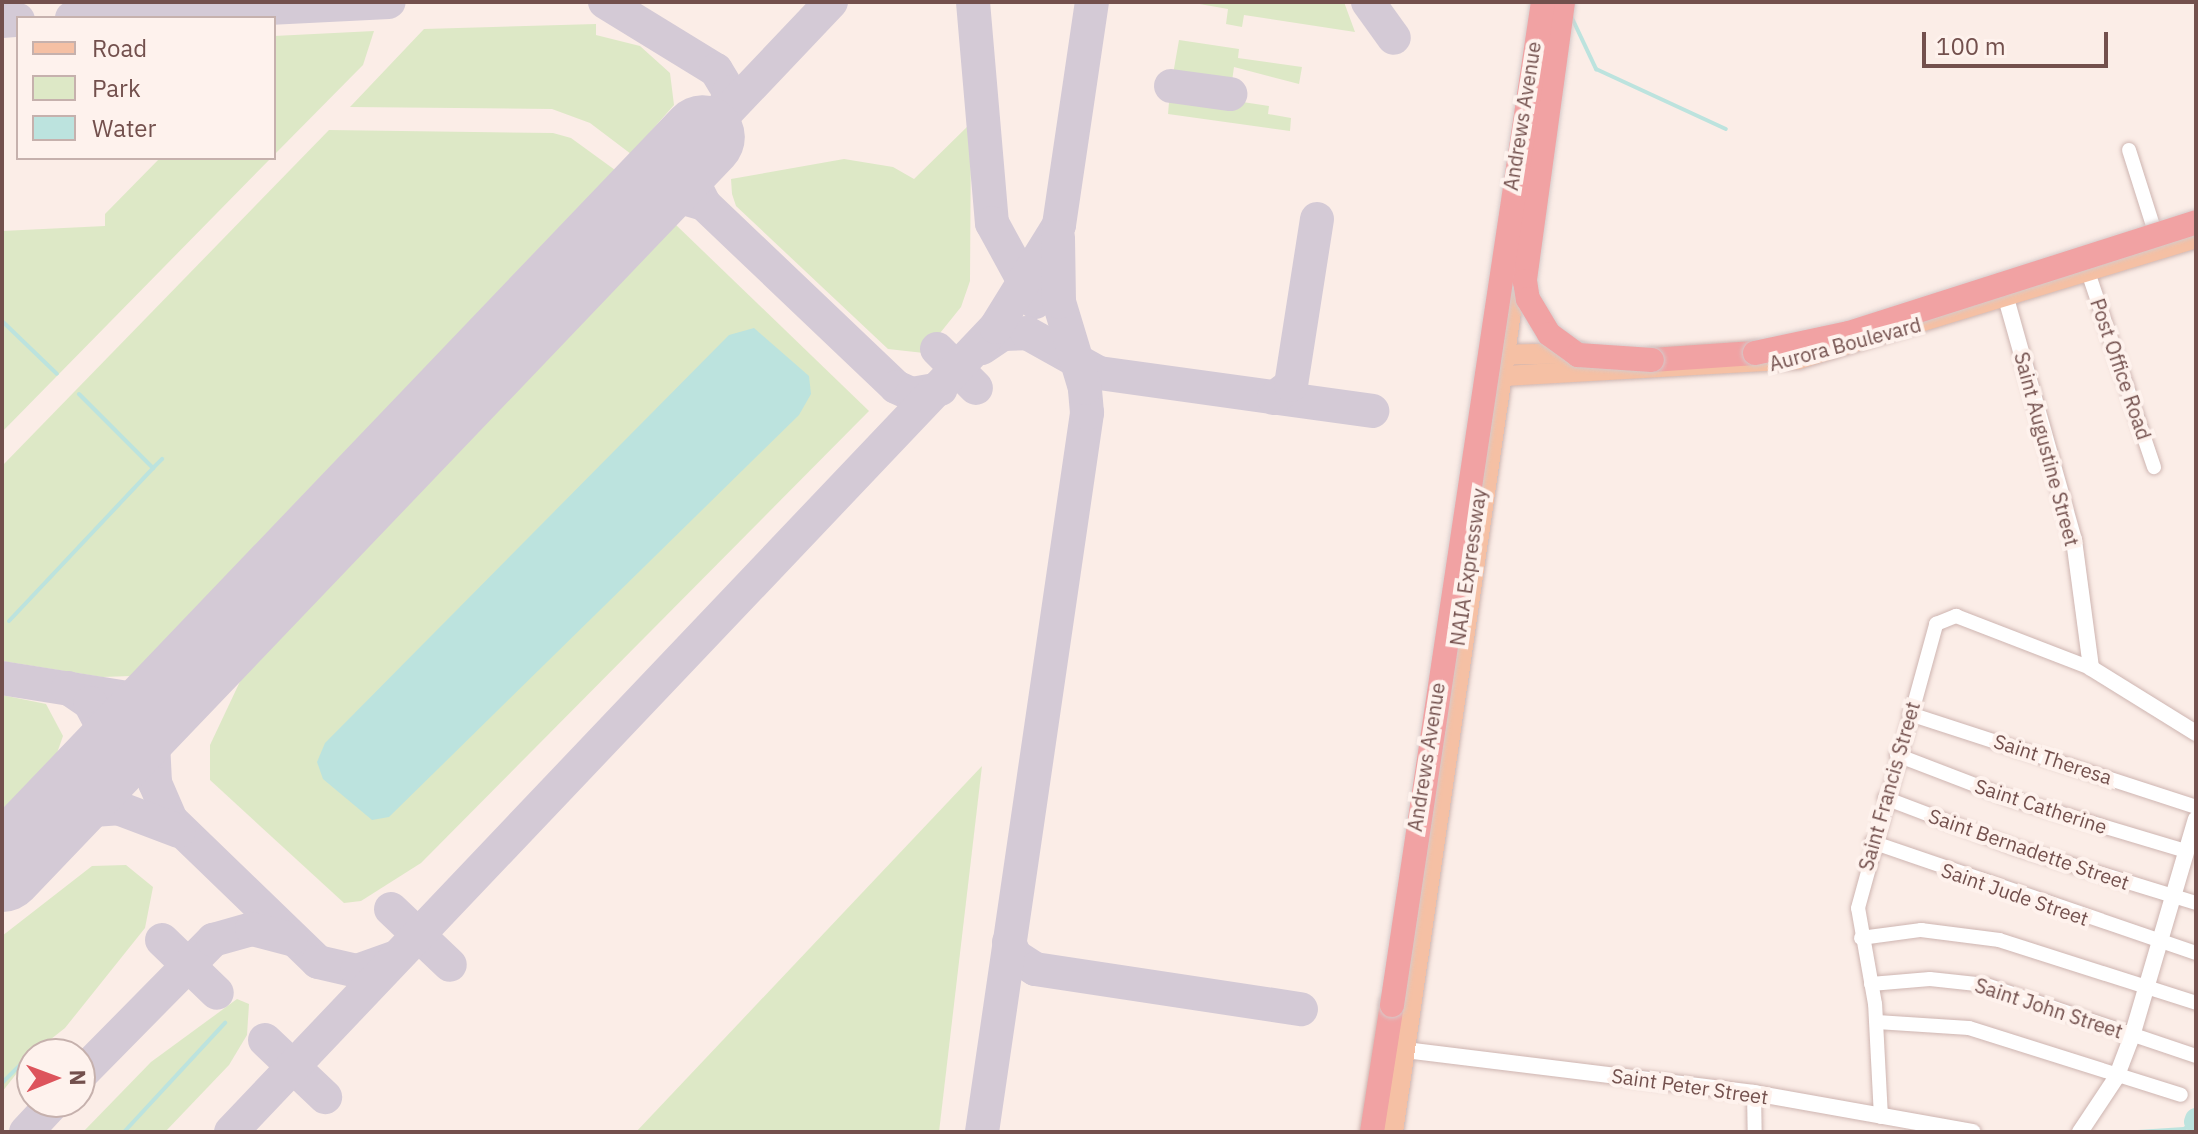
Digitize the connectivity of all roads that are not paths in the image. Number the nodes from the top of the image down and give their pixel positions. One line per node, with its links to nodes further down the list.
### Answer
1 (1541, 2): 3 (main road, Andrews Avenue); 42 (highway, NAIA Expressway, bridge)
2 (1559, 2): 3 (main road, Andrews Avenue); 6 (highway, bridge); 43 (highway, NAIA Expressway)
3 (1542, 45): 12 (main road, Andrews Avenue)
4 (2129, 150): 7 (street)
5 (2196, 215): 7 (main road, Aurora Boulevard)
6 (2196, 222)
7 (2154, 229): 11 (main road, Aurora Boulevard)
8 (2196, 238): 9 (main road, Aurora Boulevard)
9 (2088, 272): 10 (main road, Aurora Boulevard); 14 (street, Post Office Road)
10 (2006, 298): 11 (main road, Aurora Boulevard); 15 (street, Saint Augustine Street)
11 (1897, 321): 12 (main road, Aurora Boulevard); 13 (main road, Aurora Boulevard)
12 (1494, 356): 13 (main road, Andrews Avenue)
13 (1491, 377): 26 (main road, Andrews Avenue); 27 (main road, Andrews Avenue)
14 (2154, 467)
15 (2091, 668): 16 (street, Saint Francis Street); 17 (street)
16 (1910, 714): 18 (street, Saint Francis Street); 20 (street, Saint Theresa)
17 (2196, 733)
18 (1897, 755): 19 (street, Saint Francis Street); 23 (street, Saint Catherine)
19 (1885, 798): 22 (street, Saint Francis Street); 24 (street, Saint Bernadette Street)
20 (2196, 807)
21 (2196, 819): 23 (street)
22 (1872, 842): 28 (street, Saint Francis Street); 29 (street, Saint Jude Street)
23 (2186, 851): 24 (street)
24 (2173, 897): 25 (street, Saint Bernadette Street); 29 (street)
25 (2196, 903)
26 (1403, 905): 27 (main road); 42 (main road, Andrews Avenue)
27 (1425, 909): 36 (main road, Andrews Avenue)
28 (1861, 938): 31 (street, Saint Francis Street); 32 (street)
29 (2159, 944): 30 (street, Saint Jude Street); 32 (street)
30 (2196, 953)
31 (1871, 984): 34 (street, Saint Francis Street); 35 (street, Saint John Street)
32 (2146, 989): 33 (street); 35 (street)
33 (2196, 1003)
34 (1877, 1022): 38 (street); 41 (street, Saint Francis Street)
35 (2132, 1036): 37 (street, Saint John Street); 38 (street)
36 (1405, 1050): 39 (street, Saint Peter Street); 44 (main road, Andrews Avenue)
37 (2196, 1056)
38 (2116, 1078): 40 (street); 47 (street)
39 (1754, 1093): 41 (street, Saint Peter Street); 45 (street)
40 (2181, 1095)
41 (1881, 1117): 46 (street, Saint Peter Street)
42 (1371, 1132)
43 (1385, 1132)
44 (1393, 1132)
45 (1755, 1132)
46 (1973, 1132)
47 (2080, 1132)

